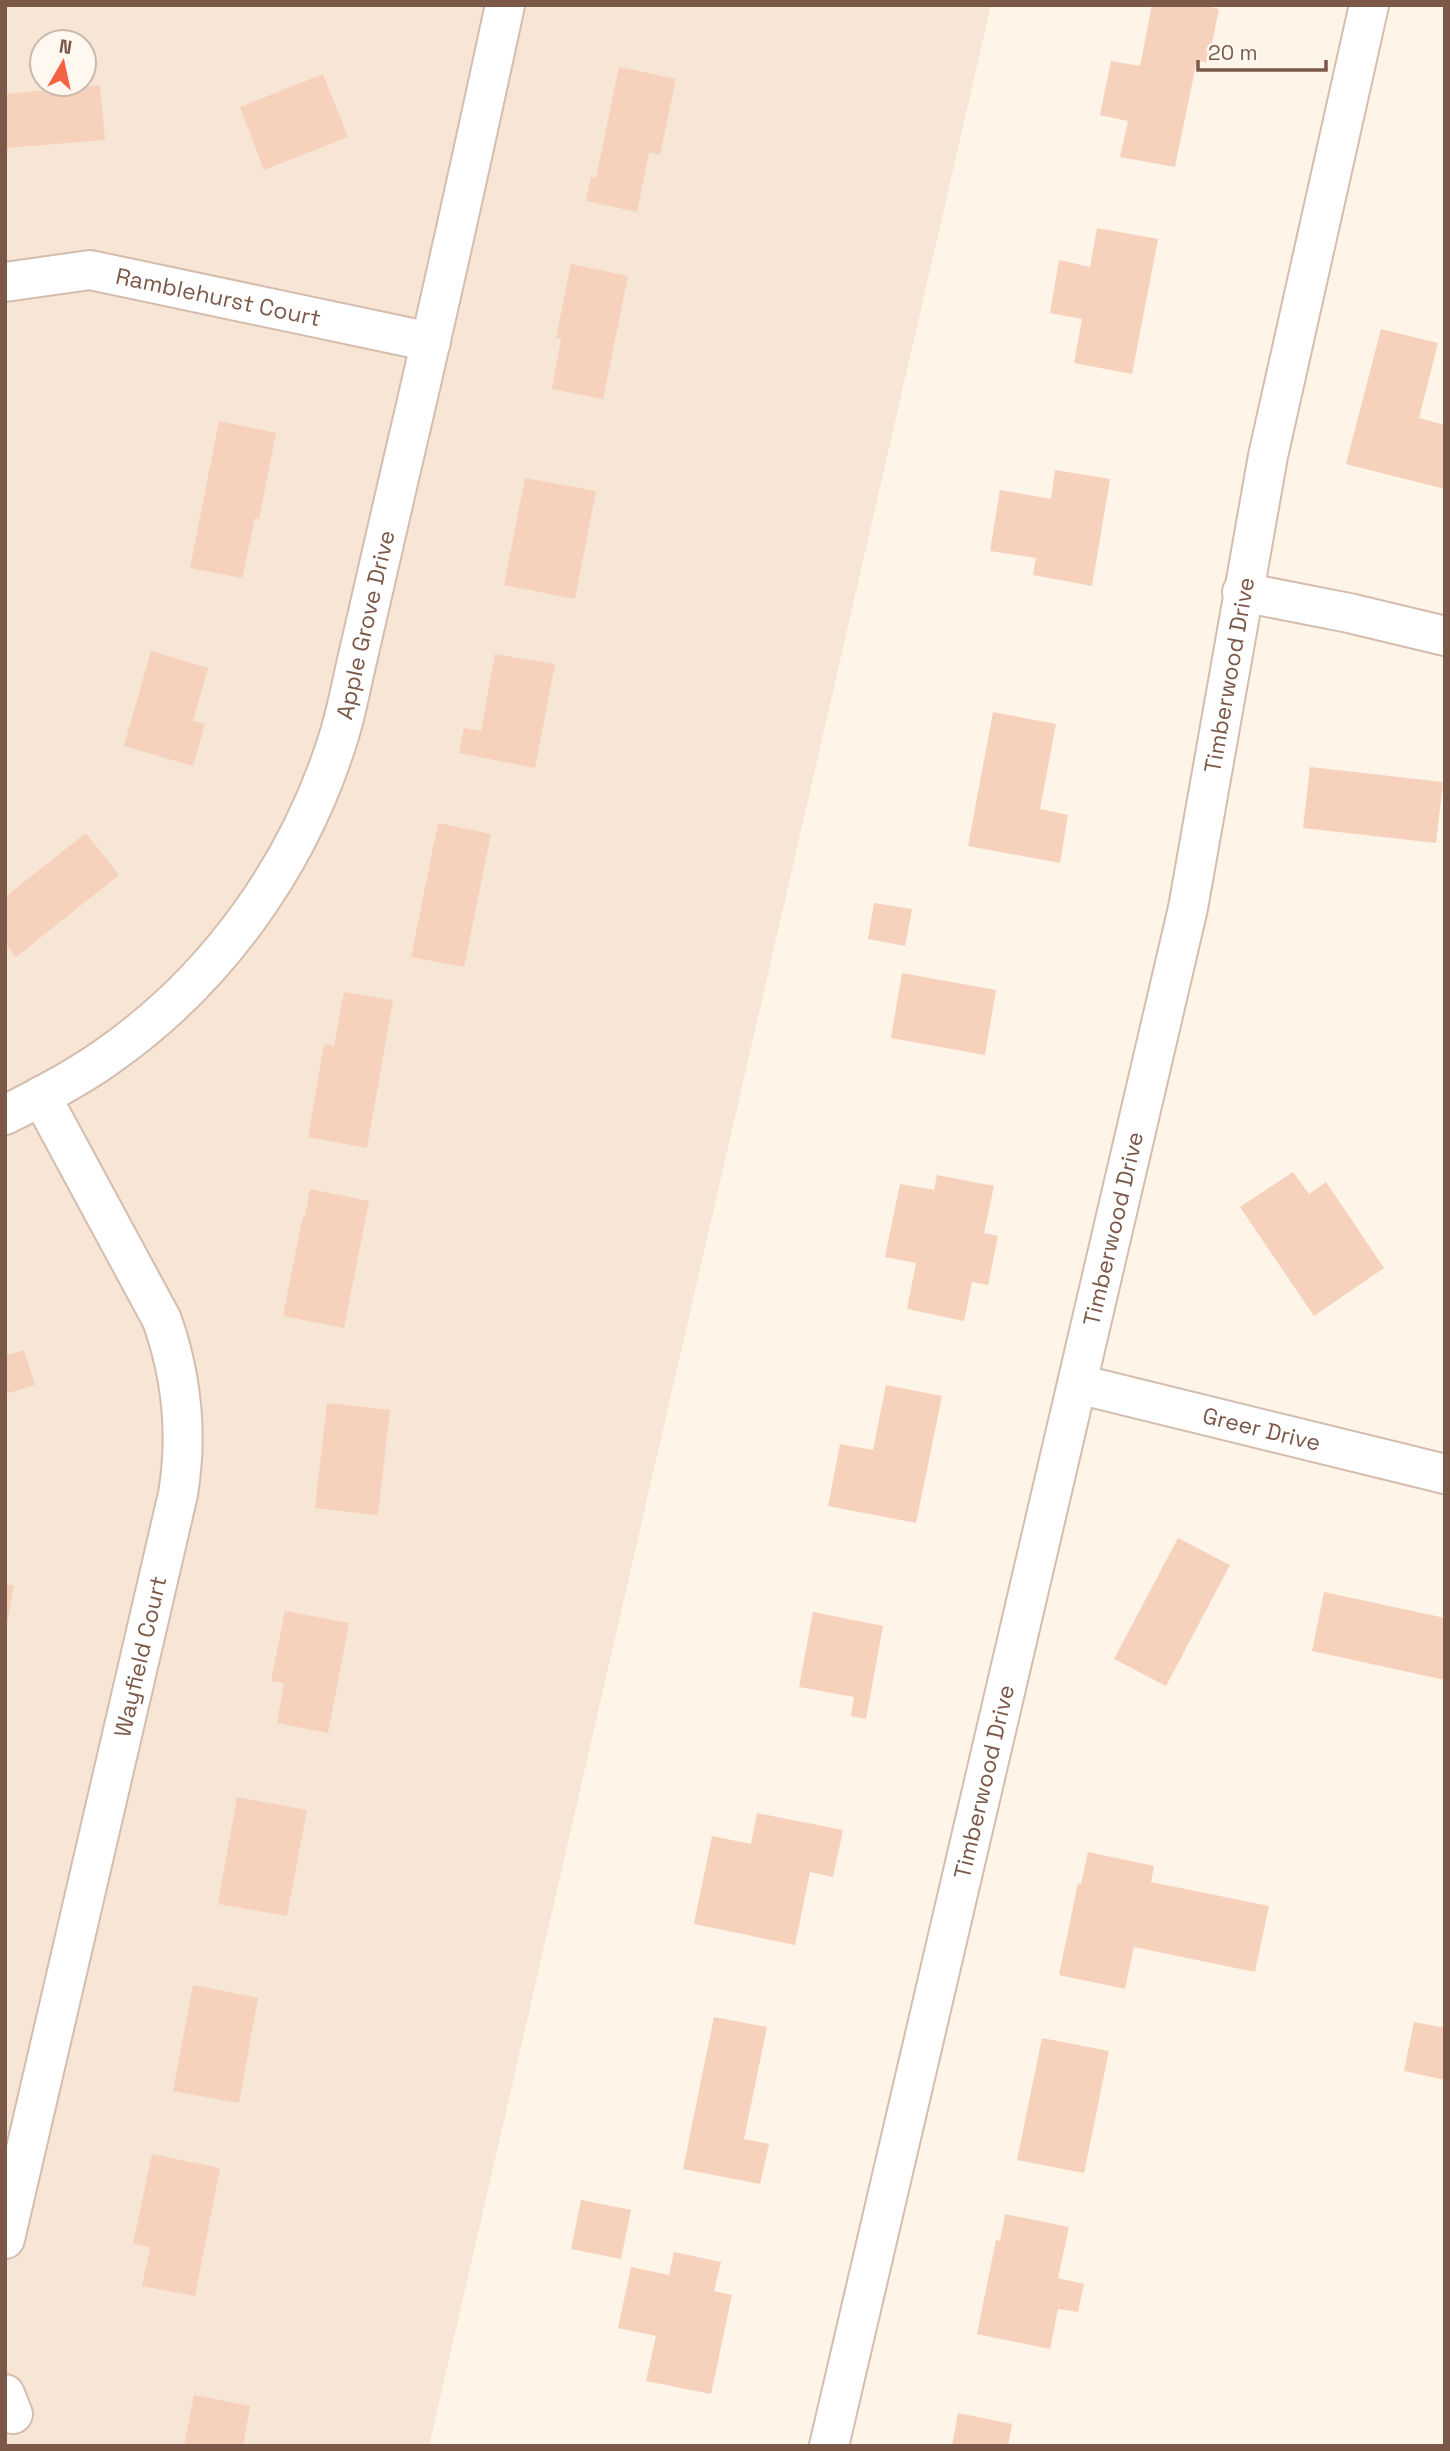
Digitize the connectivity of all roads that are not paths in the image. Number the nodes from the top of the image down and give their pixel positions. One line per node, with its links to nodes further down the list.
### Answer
1 (505, 5): 4 (street, Apple Grove Drive)
2 (1369, 5): 5 (street, Timberwood Drive)
3 (5, 282): 4 (street, Ramblehurst Court)
4 (431, 342): 7 (street, Apple Grove Drive)
5 (1242, 592): 6 (street); 9 (street, Timberwood Drive)
6 (1445, 636)
7 (41, 1096): 8 (street, Apple Grove Drive); 11 (street, Wayfield Court)
8 (5, 1115)
9 (1078, 1384): 10 (street, Greer Drive); 12 (street, Timberwood Drive)
10 (1445, 1474)
11 (5, 2239)
12 (829, 2446)

